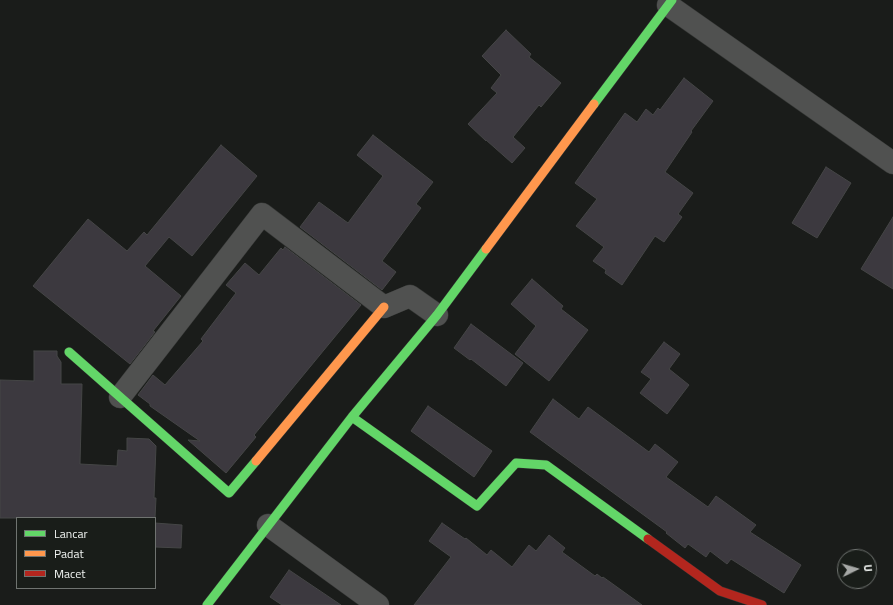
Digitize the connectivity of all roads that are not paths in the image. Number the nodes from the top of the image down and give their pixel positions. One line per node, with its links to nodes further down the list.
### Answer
1 (670, 2): 2 (street); 4 (street)
2 (893, 163)
3 (384, 307): 4 (street); 6 (street); 6 (street)
4 (437, 315): 7 (street)
5 (70, 352): 6 (street)
6 (120, 397)
7 (352, 417): 8 (street); 11 (street)
8 (268, 525): 9 (street); 10 (street)
9 (208, 605)
10 (378, 605)
11 (762, 605)

